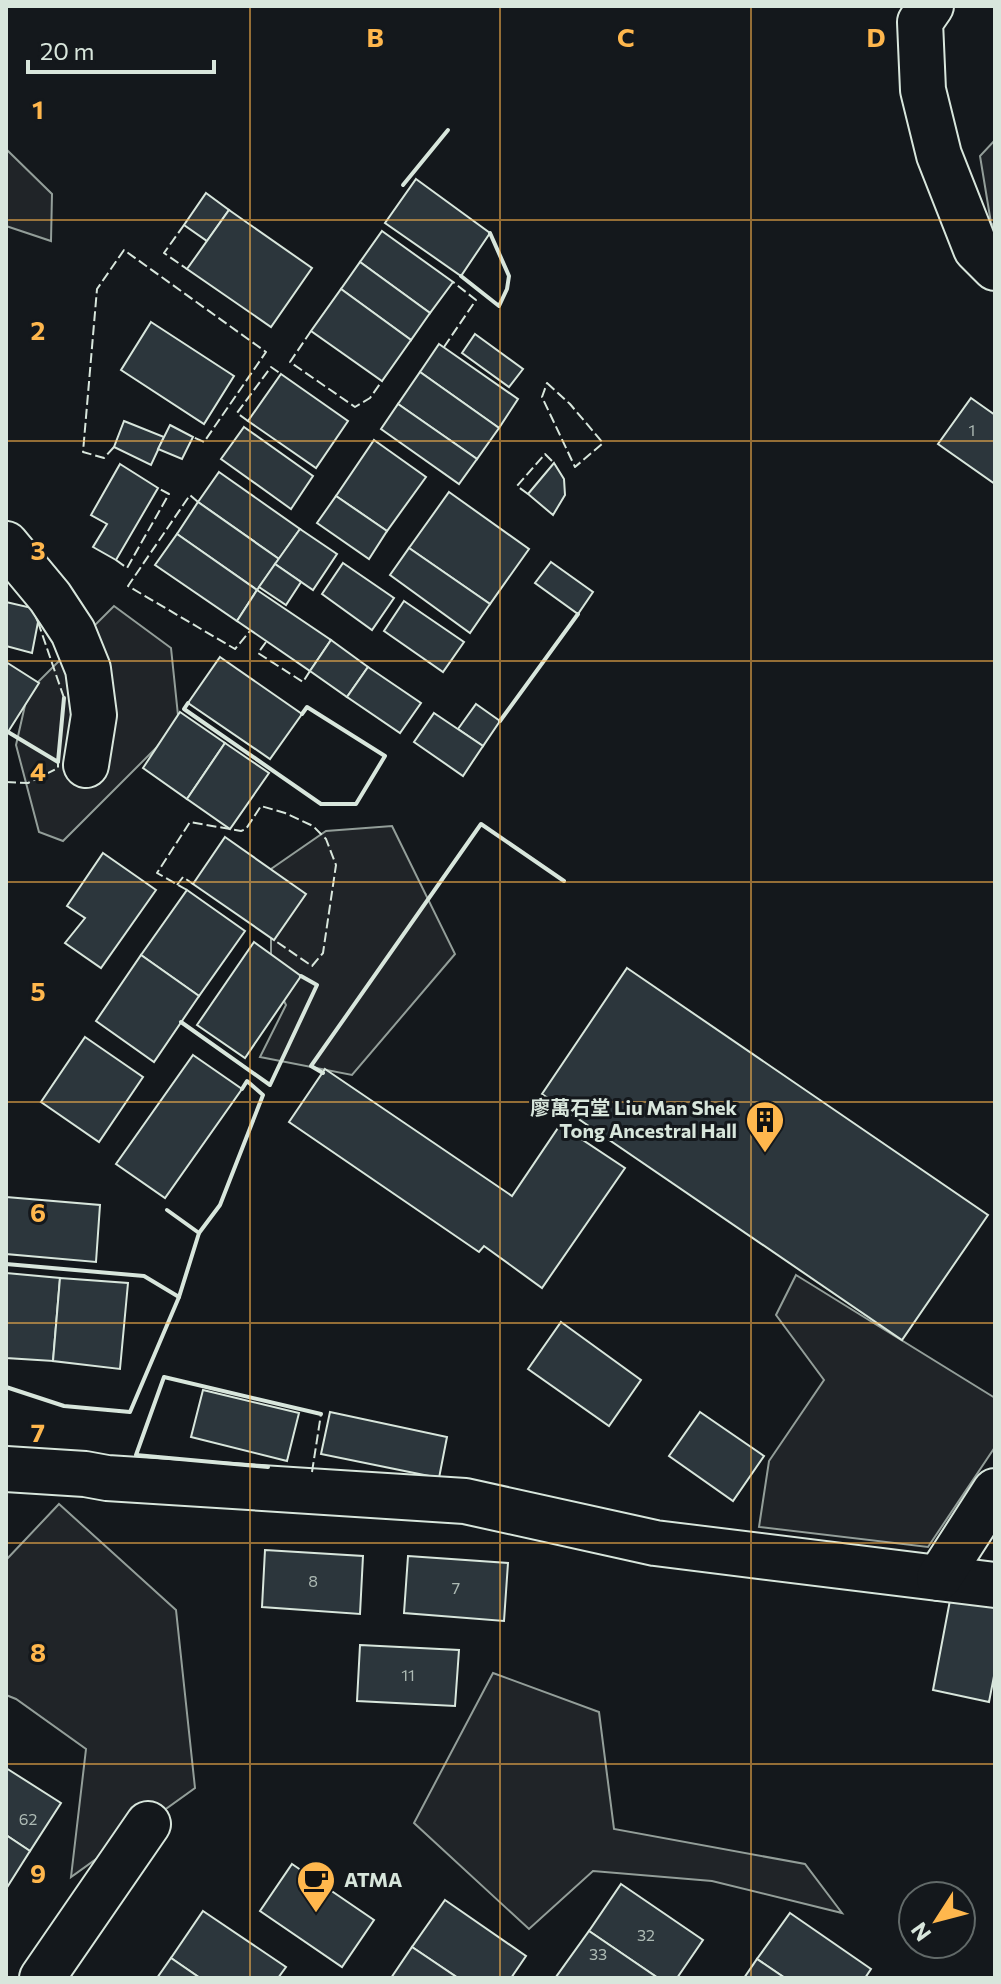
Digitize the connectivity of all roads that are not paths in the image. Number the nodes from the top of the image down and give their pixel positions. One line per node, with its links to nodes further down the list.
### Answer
1 (931, 6): 2 (street)
2 (995, 268)
3 (6, 544): 4 (street)
4 (86, 765)
5 (6, 1469): 7 (street)
6 (995, 1491): 7 (street)
7 (939, 1578): 8 (street)
8 (995, 1585)
9 (148, 1824): 10 (street)
10 (42, 1978)

